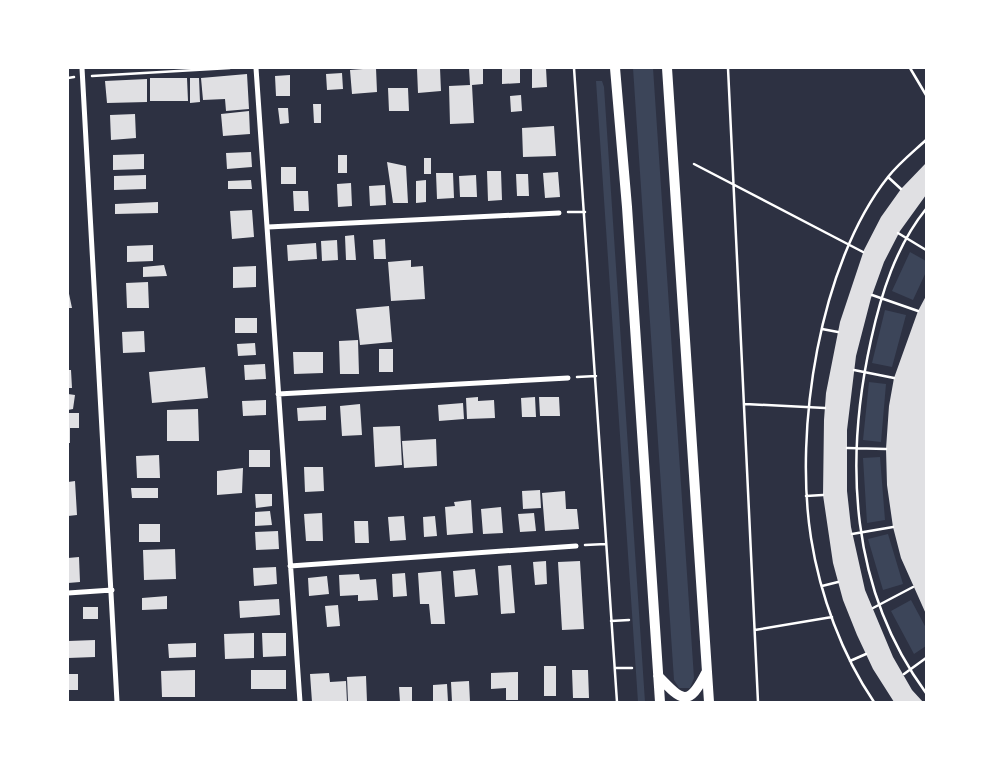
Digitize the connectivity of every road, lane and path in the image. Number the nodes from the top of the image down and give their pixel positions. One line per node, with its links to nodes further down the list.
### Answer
1 (82, 68): 9 (street)
2 (230, 68): 9 (path)
3 (256, 68): 20 (street)
4 (574, 68): 18 (path)
5 (616, 68): 70 (main road)
6 (667, 68): 68 (main road)
7 (728, 68): 15 (path)
8 (910, 68): 11 (path)
9 (84, 77): 10 (path); 54 (street)
10 (68, 78)
11 (926, 95)
12 (926, 140): 14 (path)
13 (694, 164): 15 (path)
14 (888, 177): 16 (path); 23 (path)
15 (734, 183): 23 (path); 37 (path)
16 (901, 189)
17 (926, 209): 22 (path)
18 (585, 212): 19 (path); 33 (path)
19 (559, 213): 20 (street)
20 (268, 227): 36 (street)
21 (898, 233): 22 (path)
22 (906, 238): 24 (path); 27 (path)
23 (850, 244): 25 (path); 29 (path)
24 (926, 250)
25 (864, 252)
26 (872, 295): 27 (path)
27 (881, 298): 28 (path); 32 (path)
28 (918, 312)
29 (822, 329): 30 (path); 38 (path)
30 (838, 332)
31 (854, 370): 32 (path)
32 (864, 372): 35 (path); 41 (path)
33 (596, 376): 34 (path); 48 (path)
34 (568, 378): 36 (street)
35 (894, 378)
36 (278, 394): 50 (street)
37 (744, 404): 38 (path); 61 (path)
38 (809, 407): 39 (path); 44 (path)
39 (825, 408)
40 (847, 448): 41 (path)
41 (856, 449): 42 (path); 46 (path)
42 (886, 449)
43 (823, 494): 44 (path)
44 (806, 496): 52 (path)
45 (893, 527): 46 (path)
46 (860, 533): 47 (path); 56 (path)
47 (852, 534)
48 (606, 544): 49 (path); 60 (path)
49 (576, 546): 50 (street)
50 (290, 566): 73 (street)
51 (838, 582): 52 (path)
52 (822, 586): 58 (path)
53 (913, 587): 56 (path)
54 (112, 590): 55 (street); 72 (street)
55 (68, 593)
56 (881, 604): 57 (path); 67 (path)
57 (873, 608)
58 (832, 617): 61 (path); 64 (path)
59 (629, 620): 60 (path)
60 (611, 621): 65 (path)
61 (755, 630): 77 (path)
62 (866, 654): 64 (path)
63 (926, 658): 67 (path)
64 (850, 661): 78 (path)
65 (615, 668): 66 (path); 74 (path)
66 (632, 668)
67 (911, 670): 69 (path); 71 (path)
68 (707, 672): 70 (main road); 76 (main road)
69 (904, 674)
70 (658, 676): 75 (main road)
71 (926, 693)
72 (117, 702)
73 (300, 702)
74 (617, 702)
75 (660, 702)
76 (709, 702)
77 (758, 702)
78 (874, 702)

